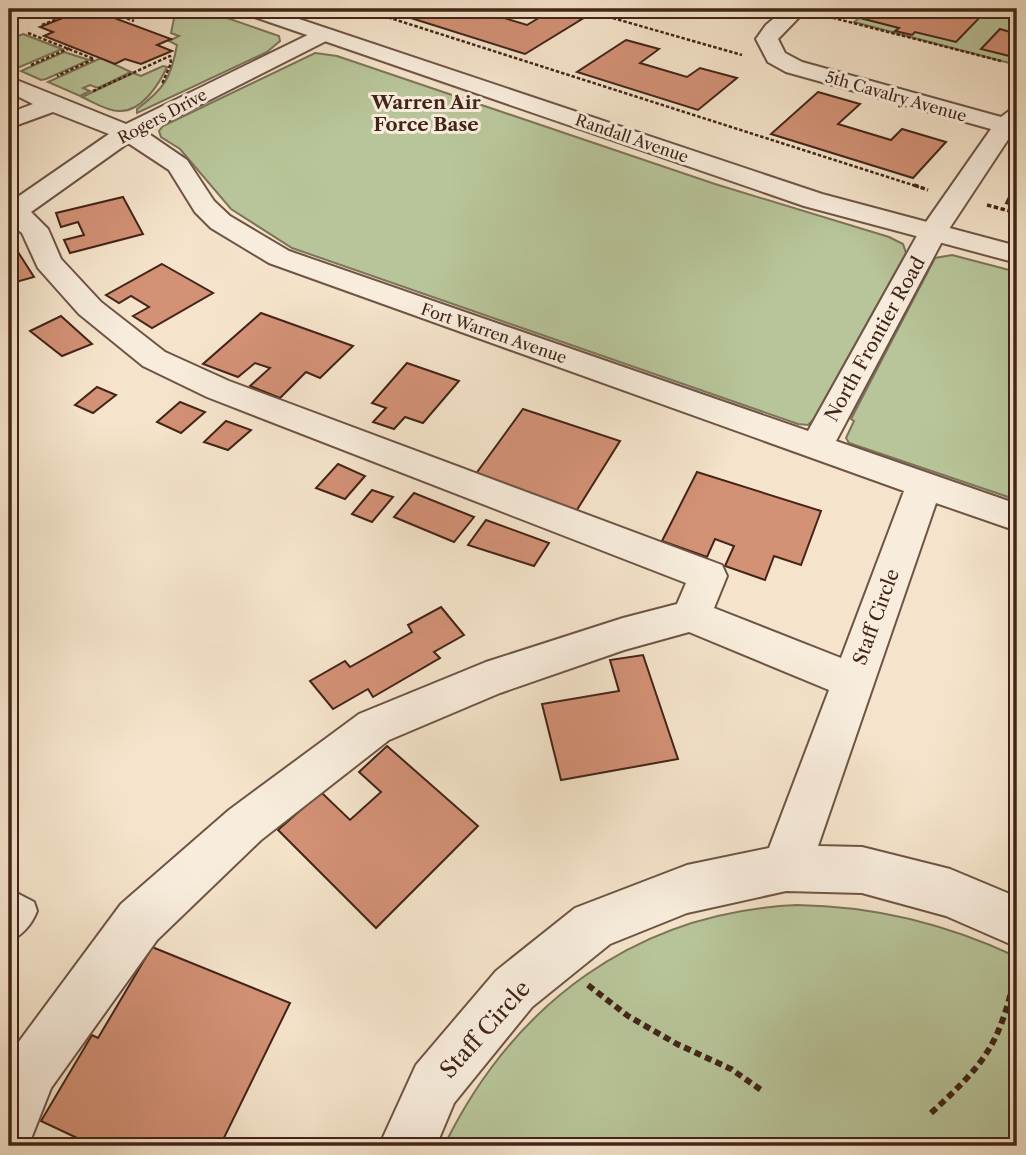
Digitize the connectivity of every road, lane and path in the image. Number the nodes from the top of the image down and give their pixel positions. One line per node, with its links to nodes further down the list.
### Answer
1 (19, 9): 9 (street)
2 (53, 9): 11 (path)
3 (101, 9): 12 (path)
4 (250, 9): 14 (street, Randall Avenue)
5 (362, 9): 27 (path)
6 (582, 9): 17 (path)
7 (804, 10): 17 (street); 18 (path)
8 (1017, 12): 10 (path)
9 (9, 13)
10 (1000, 14)
11 (67, 15)
12 (134, 21)
13 (25, 32): 16 (path)
14 (325, 34): 26 (street, Rogers Drive); 29 (street, Randall Avenue)
15 (72, 47): 16 (path)
16 (67, 49): 19 (path); 21 (path)
17 (776, 57): 25 (street, 5th Cavalry Avenue)
18 (1001, 61)
19 (30, 65)
20 (9, 84): 21 (street, Fort Warren Avenue)
21 (55, 90): 24 (street); 26 (street, Fort Warren Avenue)
22 (158, 90): 23 (path)
23 (92, 91)
24 (9, 121)
25 (1013, 123): 27 (street, North Frontier Road)
26 (126, 133): 28 (street, Rogers Drive); 31 (street, Fort Warren Avenue)
27 (956, 199): 29 (street, North Frontier Road)
28 (10, 213): 34 (street)
29 (933, 232): 30 (street, Randall Avenue); 31 (street, North Frontier Road)
30 (1017, 255)
31 (817, 445): 32 (street, Fort Warren Avenue)
32 (923, 485): 33 (street, Fort Warren Avenue); 35 (street, Staff Circle)
33 (1017, 518)
34 (691, 616): 35 (street); 44 (street)
35 (853, 681): 36 (street, Staff Circle)
36 (786, 868): 38 (street, Staff Circle); 40 (street, Staff Circle)
37 (9, 901): 39 (lane)
38 (1017, 922)
39 (9, 929)
40 (560, 952): 42 (path); 45 (street, Staff Circle)
41 (1017, 968): 43 (path)
42 (764, 1092)
43 (931, 1114)
44 (9, 1124)
45 (407, 1146)

